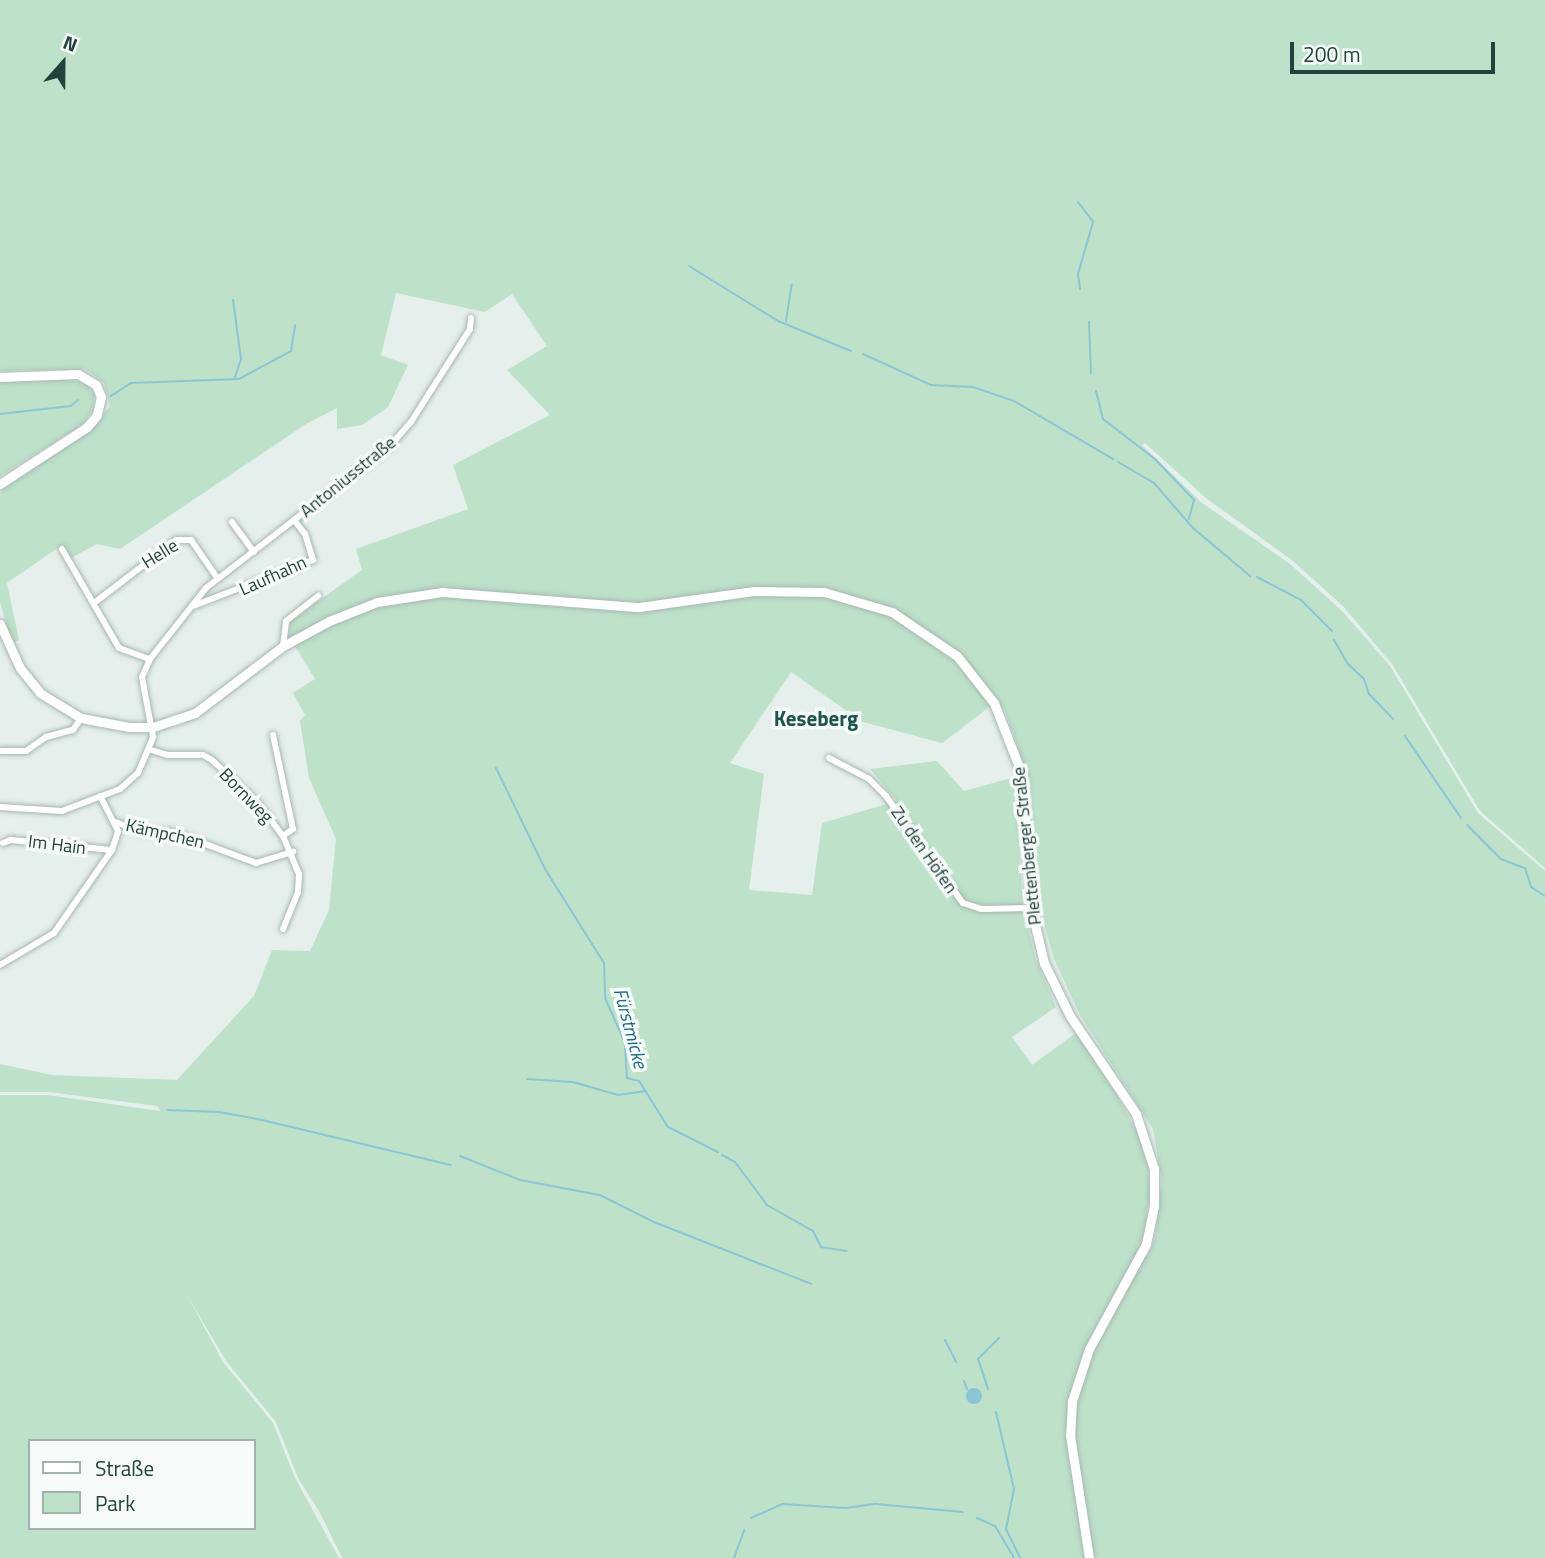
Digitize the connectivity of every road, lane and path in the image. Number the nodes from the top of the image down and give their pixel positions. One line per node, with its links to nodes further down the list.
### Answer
1 (471, 318): 4 (street, Antoniusstraße)
2 (0, 377): 3 (main road)
3 (0, 484)
4 (294, 520): 7 (street, Antoniusstraße); 11 (street, Laufhahn)
5 (232, 522): 7 (street)
6 (62, 549): 10 (street)
7 (254, 552): 8 (street, Antoniusstraße)
8 (218, 579): 10 (street, Helle); 11 (street, Antoniusstraße)
9 (318, 596): 13 (street)
10 (94, 603): 14 (street)
11 (191, 607): 14 (street, Antoniusstraße)
12 (0, 624): 15 (main road, Plettenberger Straße)
13 (283, 646): 16 (main road, Plettenberger Straße); 28 (main road, Plettenberger Straße)
14 (150, 659): 16 (street)
15 (81, 718): 16 (main road, Plettenberger Straße); 19 (street)
16 (153, 727): 18 (street)
17 (273, 735): 24 (street)
18 (151, 750): 21 (street); 24 (street, Bornweg)
19 (0, 751)
20 (830, 758): 28 (street, Zu den Höfen)
21 (100, 796): 22 (street); 23 (street)
22 (0, 807)
23 (116, 822): 26 (street); 27 (street, Kämpchen)
24 (283, 836): 27 (street, Bornweg)
25 (3, 843): 26 (street, Im Hain)
26 (112, 850): 30 (street)
27 (293, 852): 29 (street, Bornweg)
28 (1031, 908): 31 (main road, Plettenberger Straße)
29 (283, 929)
30 (0, 965)
31 (1088, 1558)

